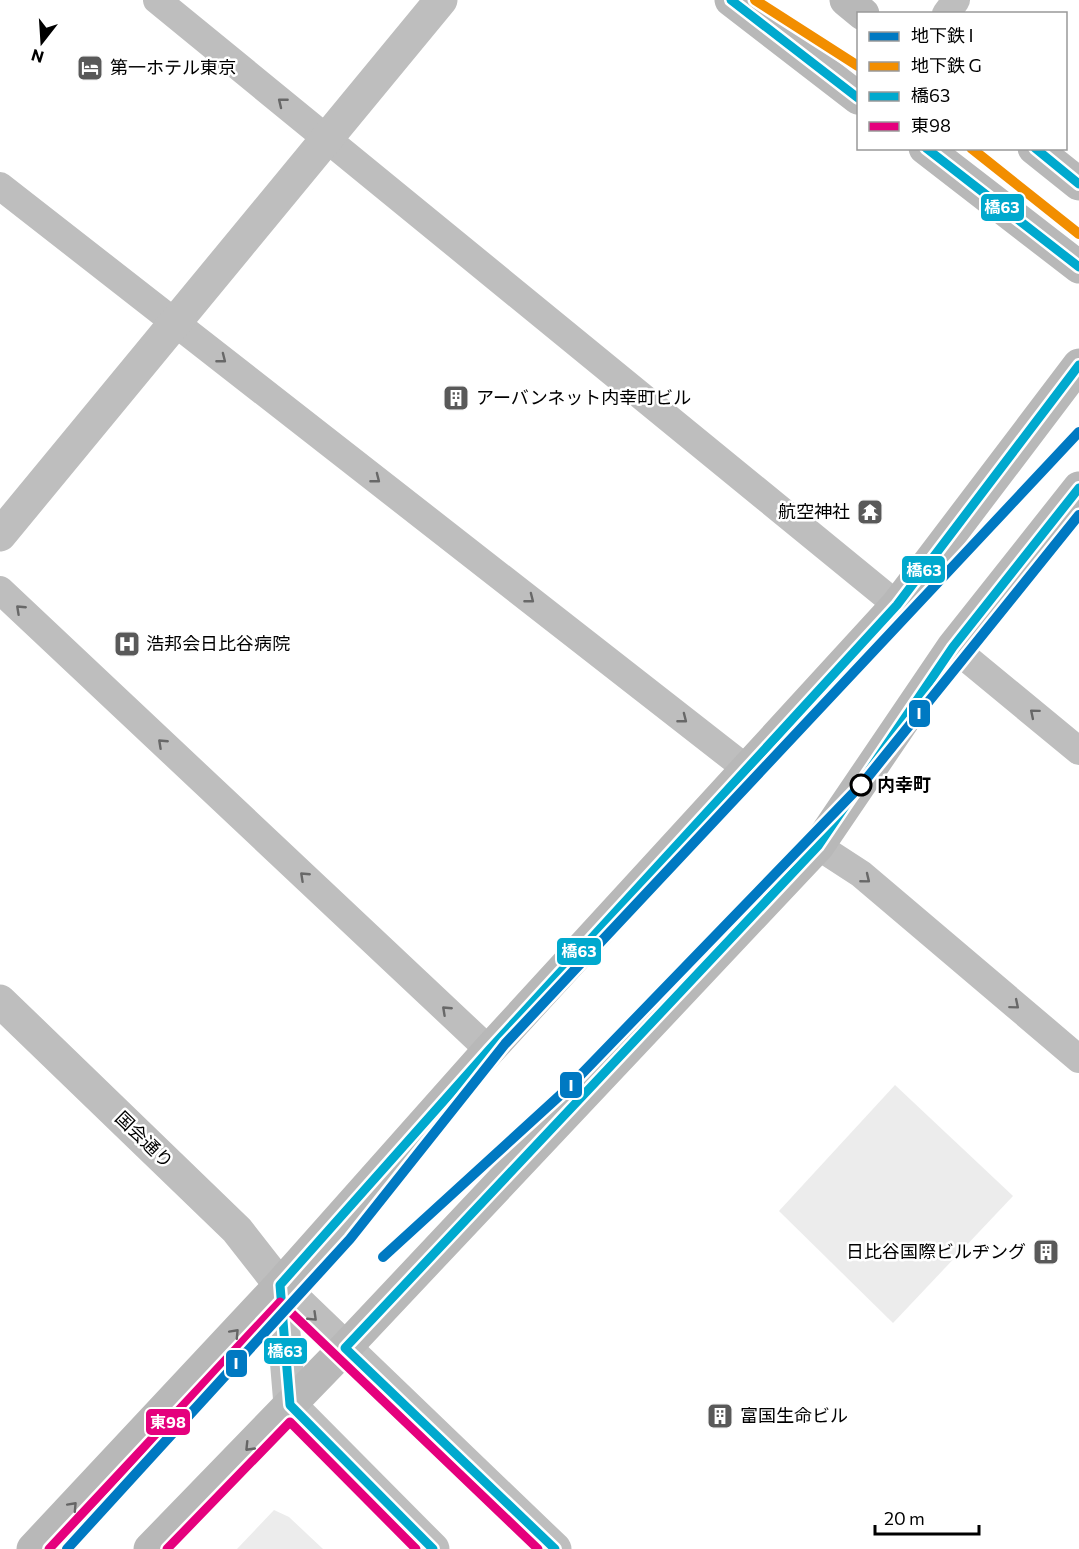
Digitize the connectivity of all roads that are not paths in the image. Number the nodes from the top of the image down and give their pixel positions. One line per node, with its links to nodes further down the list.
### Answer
1 (157, 0): 7 (street, one-way to 1)
2 (441, 0): 7 (street)
3 (731, 0): 6 (main road)
4 (846, 0): 5 (main road)
5 (861, 12)
6 (857, 97)
7 (327, 139): 13 (street); 18 (street)
8 (928, 150): 12 (main road)
9 (1036, 150): 10 (main road)
10 (1079, 184)
11 (0, 186): 13 (street)
12 (1079, 267)
13 (176, 323): 16 (street); 21 (street, one-way to 21)
14 (1079, 365): 18 (main road)
15 (1079, 488): 19 (main road)
16 (0, 536)
17 (0, 590): 24 (street, one-way to 17)
18 (897, 605): 21 (main road)
19 (953, 647): 20 (street, one-way to 19); 22 (main road)
20 (1079, 751)
21 (748, 770): 24 (main road)
22 (818, 846): 25 (street, one-way to 25); 27 (main road)
23 (0, 1001): 26 (street, 国会通り)
24 (489, 1050): 26 (main road)
25 (1079, 1059)
26 (280, 1285): 27 (street, 国会通り, one-way to 27); 28 (street); 29 (main road, one-way to 26)
27 (345, 1348): 28 (main road); 32 (street, 国会通り)
28 (290, 1405): 30 (main road, one-way to 30); 31 (street)
29 (33, 1549)
30 (150, 1549)
31 (433, 1549)
32 (555, 1549)

